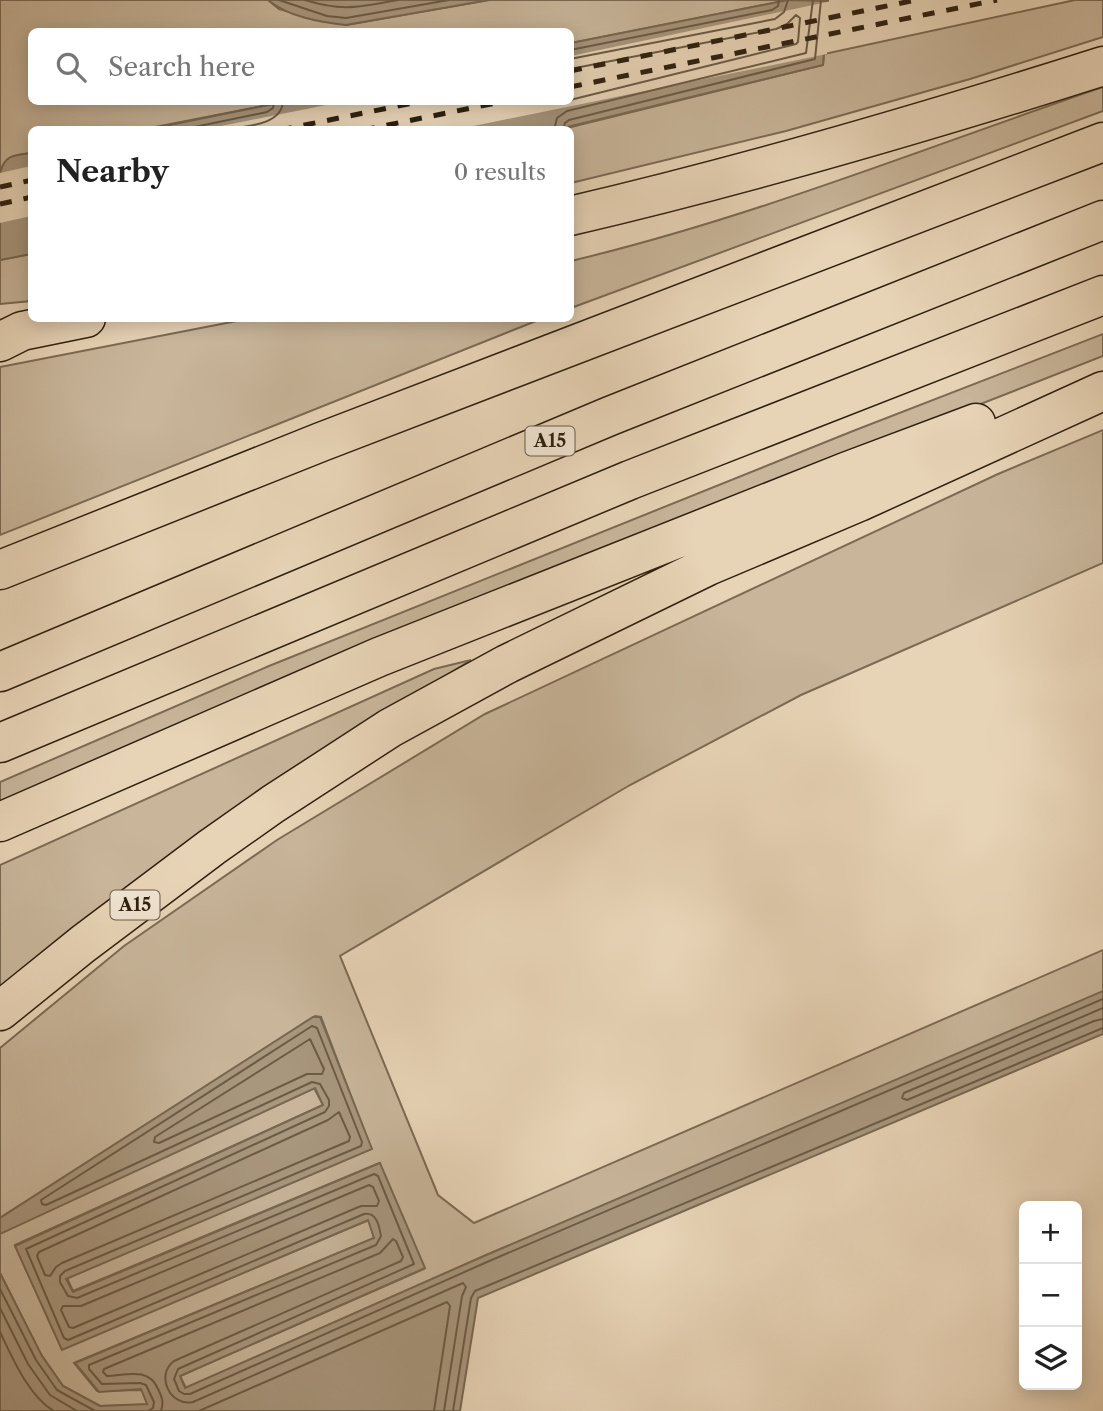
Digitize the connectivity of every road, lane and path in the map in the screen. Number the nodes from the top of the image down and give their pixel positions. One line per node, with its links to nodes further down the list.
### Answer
1 (1103, 66): 3 (highway)
2 (1103, 142): 10 (highway)
3 (574, 215)
4 (1103, 220): 11 (highway, A15)
5 (1103, 295): 12 (highway)
6 (63, 322): 7 (highway)
7 (7, 332)
8 (1103, 376): 13 (highway)
9 (1103, 391): 14 (highway, A15)
10 (0, 570)
11 (0, 672)
12 (0, 743)
13 (0, 822)
14 (0, 1011)

